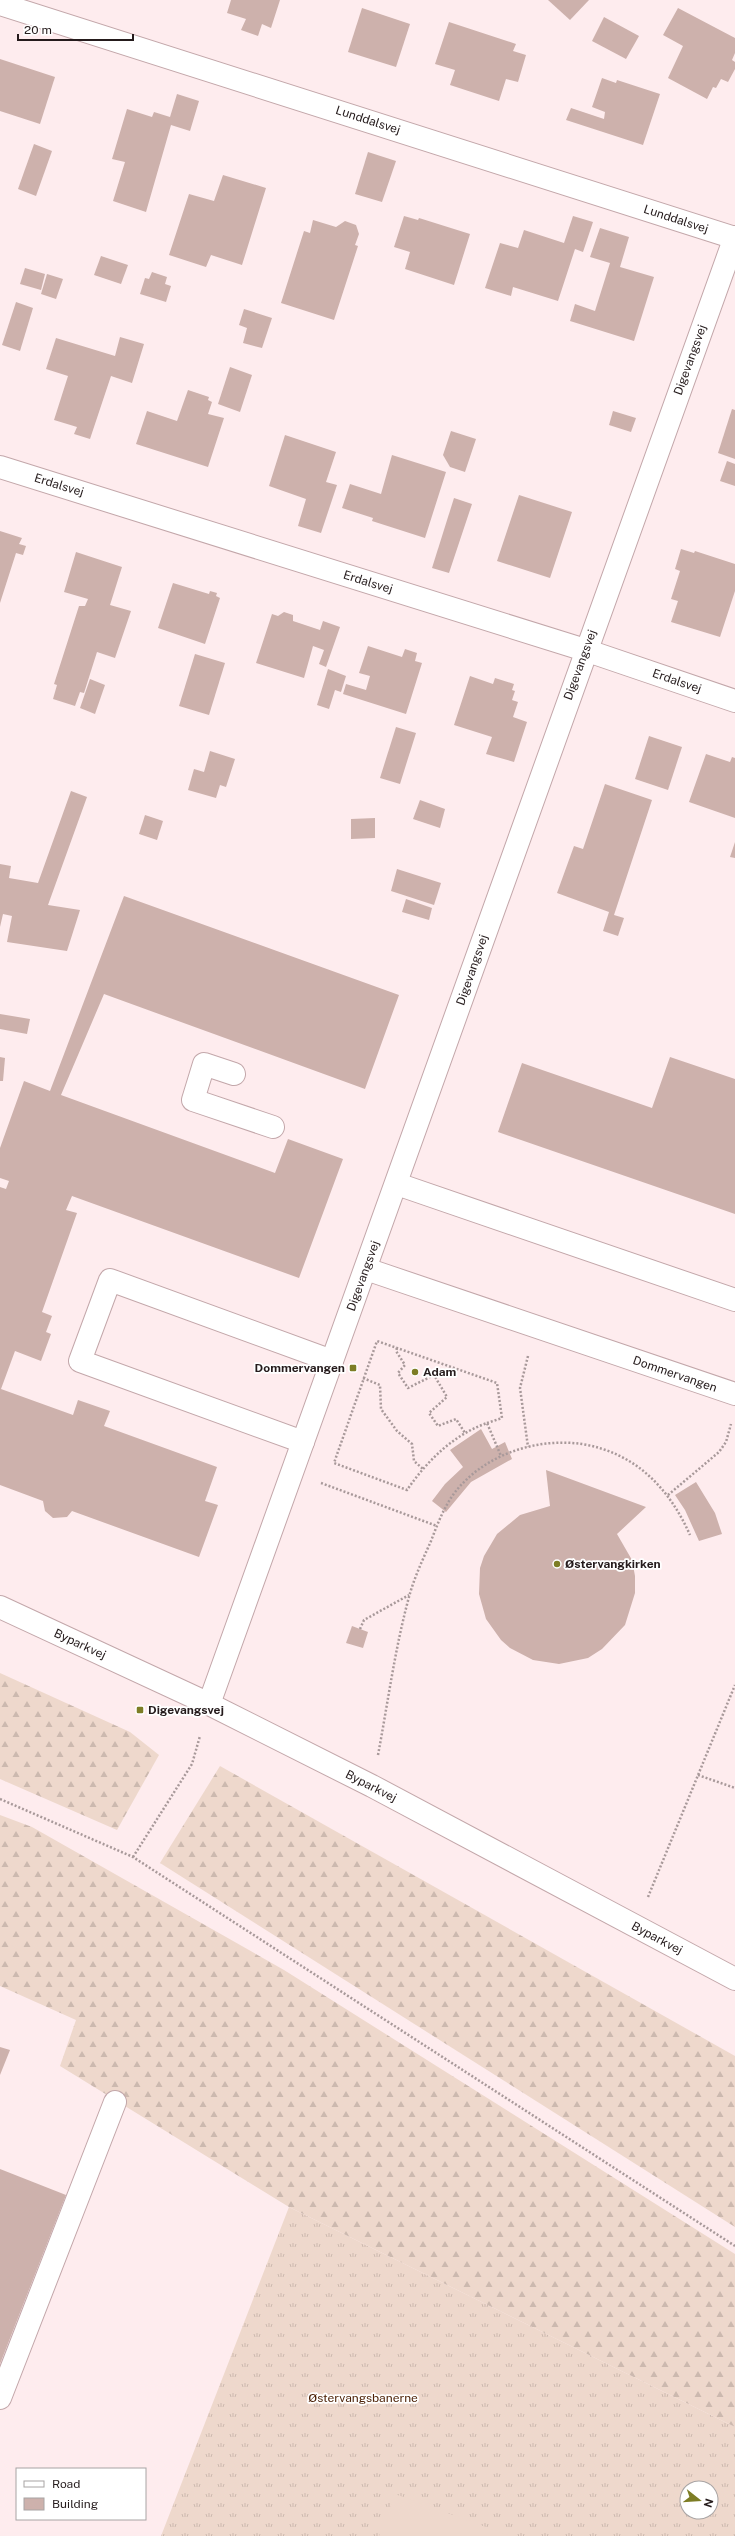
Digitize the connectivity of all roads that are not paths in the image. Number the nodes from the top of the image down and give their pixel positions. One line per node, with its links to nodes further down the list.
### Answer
1 (0, 4): 2 (street, Lunddalsvej)
2 (735, 237): 4 (street, Digevangsvej)
3 (0, 467): 4 (street, Erdalsvej)
4 (585, 650): 5 (street, Erdalsvej); 8 (street, Digevangsvej)
5 (735, 701)
6 (234, 1074): 7 (street)
7 (273, 1127)
8 (397, 1184): 9 (street, Digevangsvej); 10 (street)
9 (366, 1269): 11 (street, Digevangsvej); 12 (street, Dommervangen)
10 (735, 1300)
11 (332, 1361): 13 (street, Digevangsvej); 13 (street)
12 (735, 1394)
13 (303, 1442): 15 (street, Digevangsvej)
14 (0, 1608): 15 (street, Byparkvej)
15 (209, 1704): 16 (street, Byparkvej)
16 (735, 1979)
17 (115, 2102): 18 (street)
18 (0, 2398)

